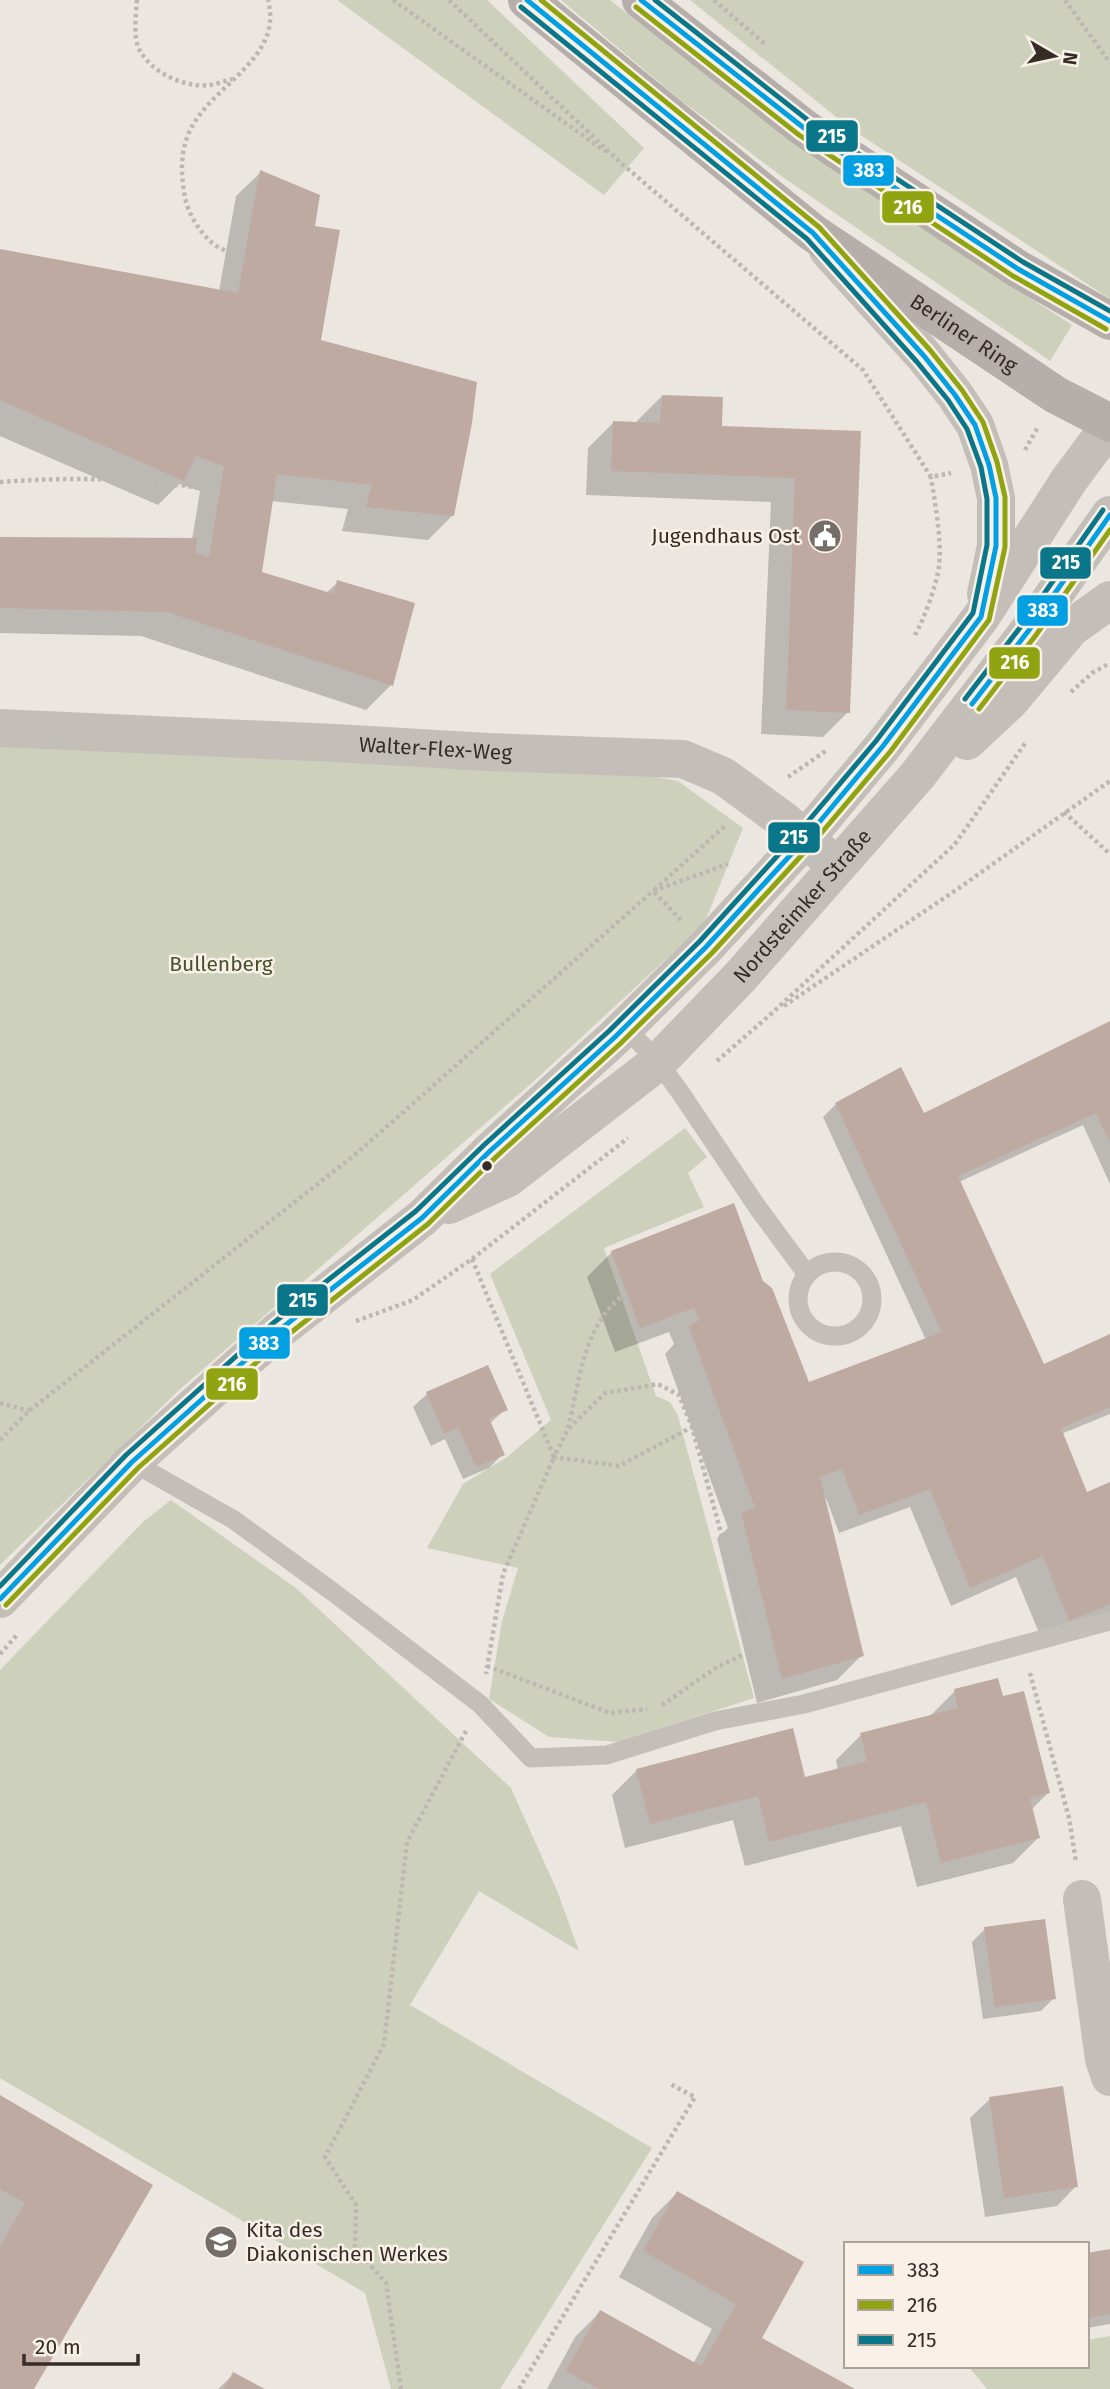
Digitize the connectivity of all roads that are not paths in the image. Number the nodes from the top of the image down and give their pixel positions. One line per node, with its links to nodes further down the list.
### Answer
1 (527, 0): 3 (main road, Berliner Ring)
2 (641, 0): 4 (main road)
3 (813, 233): 5 (main road, Berliner Ring); 8 (street)
4 (1110, 321)
5 (1110, 424): 8 (street, Nordsteimker Straße)
6 (1110, 515): 10 (street, Nordsteimker Straße)
7 (1110, 600): 10 (street)
8 (981, 617): 11 (street, Nordsteimker Straße)
9 (0, 728): 11 (street, Walter-Flex-Weg)
10 (917, 776): 12 (street, Nordsteimker Straße)
11 (806, 838): 12 (street, Walter-Flex-Weg); 13 (street, Nordsteimker Straße)
12 (837, 866): 14 (street, Nordsteimker Straße)
13 (625, 1027): 14 (lane); 15 (street, Nordsteimker Straße)
14 (658, 1062): 15 (street, Nordsteimker Straße); 16 (lane)
15 (422, 1218): 17 (street, Nordsteimker Straße)
16 (806, 1273)
17 (132, 1462): 18 (street, Nordsteimker Straße); 19 (lane)
18 (0, 1599)
19 (1110, 1621)
20 (1082, 1899): 21 (street)
21 (1110, 2077)

